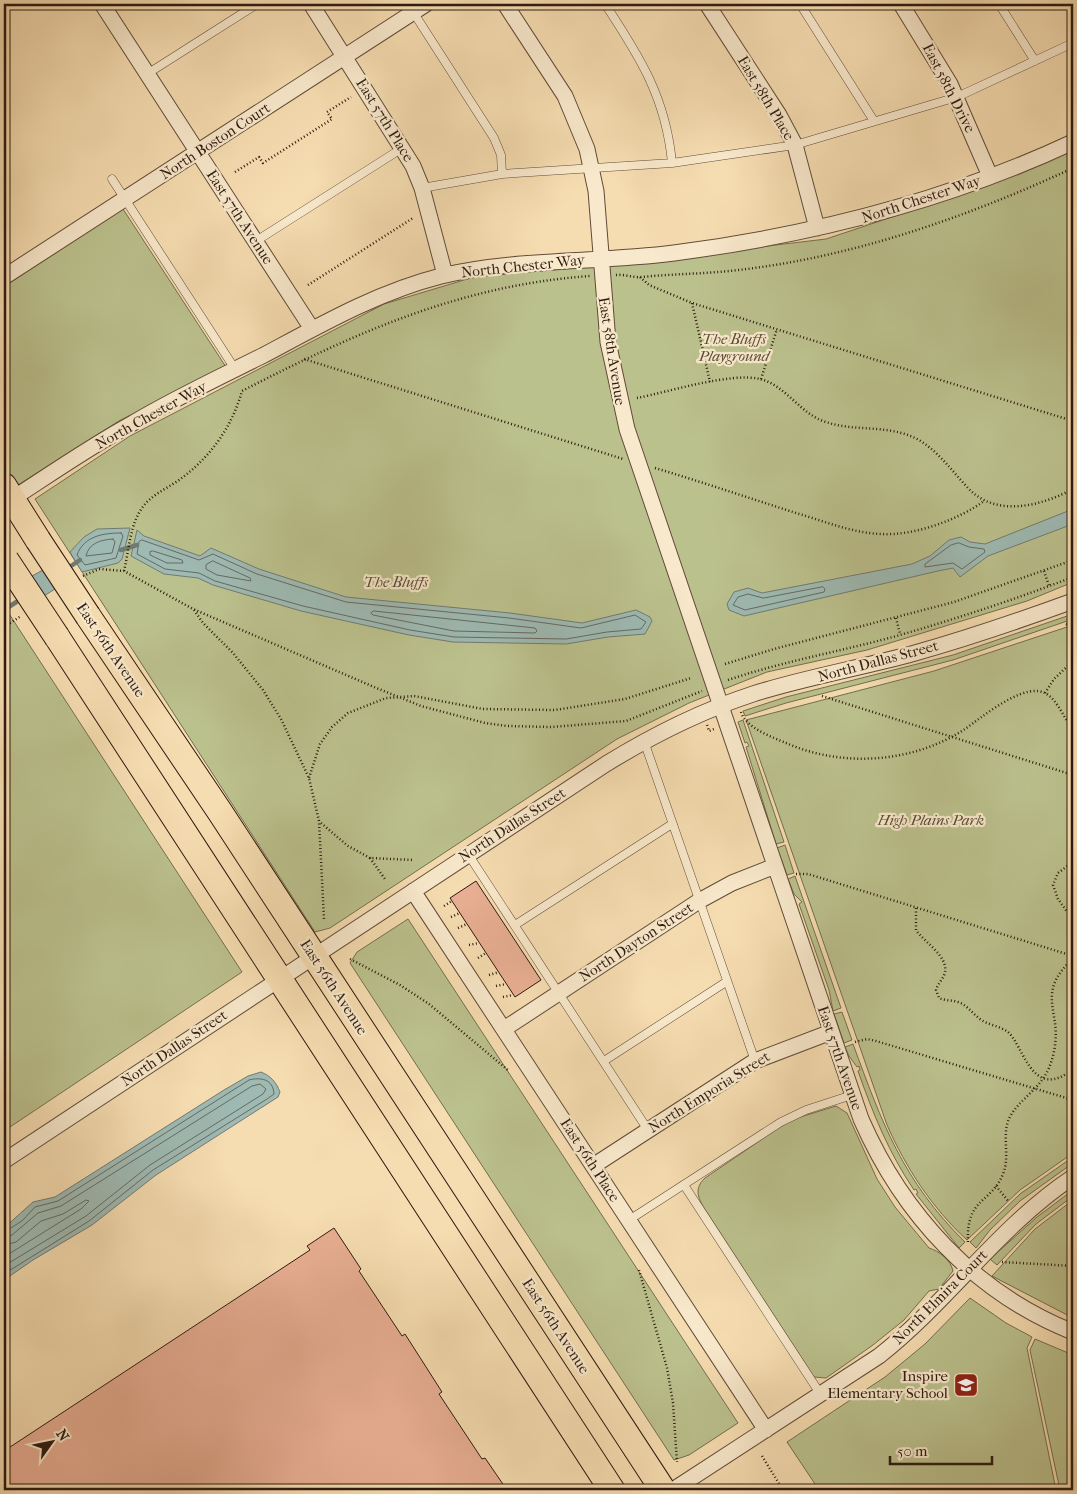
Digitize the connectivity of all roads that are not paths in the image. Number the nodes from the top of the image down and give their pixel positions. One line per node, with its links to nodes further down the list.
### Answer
1 (102, 4): 15 (street, East 57th Avenue)
2 (257, 4): 15 (lane)
3 (311, 4): 13 (street, East 57th Place)
4 (426, 4): 11 (street, North Boston Court)
5 (505, 4): 23 (street, East 58th Avenue)
6 (605, 4): 22 (lane)
7 (707, 4): 19 (street, East 58th Place)
8 (800, 4): 17 (lane)
9 (901, 4): 16 (street, East 58th Drive)
10 (999, 4): 14 (lane)
11 (410, 8): 13 (street, North Boston Court); 24 (lane)
12 (1073, 43): 14 (lane)
13 (345, 57): 20 (street, East 57th Place); 21 (street, North Boston Court)
14 (1035, 61): 16 (lane)
15 (147, 74): 21 (street, East 57th Avenue)
16 (957, 97): 17 (lane); 25 (street, East 58th Drive)
17 (874, 121): 19 (lane)
18 (1073, 142): 25 (street, North Chester Way)
19 (795, 145): 22 (lane); 29 (street, East 58th Place)
20 (404, 148): 27 (street, East 57th Place); 30 (lane)
21 (198, 152): 28 (street, North Boston Court); 30 (street, East 57th Avenue)
22 (672, 163): 23 (lane)
23 (592, 170): 24 (lane); 31 (street, East 58th Avenue)
24 (502, 174): 27 (lane)
25 (990, 176): 29 (street, North Chester Way)
26 (112, 179): 28 (lane)
27 (422, 188): 32 (street, East 57th Place)
28 (125, 199): 33 (street, North Boston Court); 35 (lane)
29 (817, 228): 31 (street, North Chester Way)
30 (256, 241): 34 (street, East 57th Avenue)
31 (600, 258): 32 (street, North Chester Way); 39 (street, East 58th Avenue)
32 (445, 276): 34 (street, North Chester Way)
33 (4, 277)
34 (312, 329): 35 (street, North Chester Way)
35 (235, 370): 36 (street, North Chester Way)
36 (8, 493): 47 (main road, East 56th Avenue, bridge)
37 (5, 559): 48 (main road, bridge)
38 (1073, 600): 39 (street, North Dallas Street)
39 (720, 705): 40 (street, North Dallas Street); 43 (street, East 57th Avenue)
40 (644, 741): 41 (lane); 42 (street, North Dallas Street)
41 (672, 824): 45 (lane); 46 (lane)
42 (468, 854): 44 (street, North Dallas Street); 46 (lane)
43 (774, 866): 45 (street, North Dayton Street); 52 (street, East 57th Avenue)
44 (413, 891): 47 (street, North Dallas Street); 51 (street, East 56th Place)
45 (699, 902): 49 (lane); 50 (street, North Dayton Street)
46 (514, 925): 50 (lane)
47 (314, 956): 48 (street, North Dallas Street); 67 (main road, East 56th Avenue)
48 (278, 978): 57 (street, North Dallas Street); 66 (main road)
49 (726, 982): 53 (lane); 54 (lane)
50 (559, 993): 51 (street, North Dayton Street); 53 (lane)
51 (504, 1029): 58 (street, East 56th Place)
52 (831, 1032): 54 (street, North Emporia Street); 55 (street, East 57th Avenue)
53 (604, 1061): 56 (lane)
54 (755, 1061): 56 (street, North Emporia Street)
55 (852, 1095): 60 (lane); 62 (street, East 57th Avenue)
56 (648, 1130): 58 (street, North Emporia Street)
57 (4, 1161)
58 (593, 1166): 61 (street, East 56th Place)
59 (1073, 1177): 62 (street, North Elmira Court)
60 (684, 1185): 61 (lane); 64 (lane)
61 (629, 1220): 65 (street, East 56th Place)
62 (969, 1269): 63 (street, East 57th Avenue); 64 (street, North Elmira Court)
63 (1073, 1332)
64 (821, 1395): 65 (street, North Elmira Court)
65 (766, 1430): 68 (street, North Elmira Court)
66 (612, 1490)
67 (663, 1490)
68 (673, 1490)

